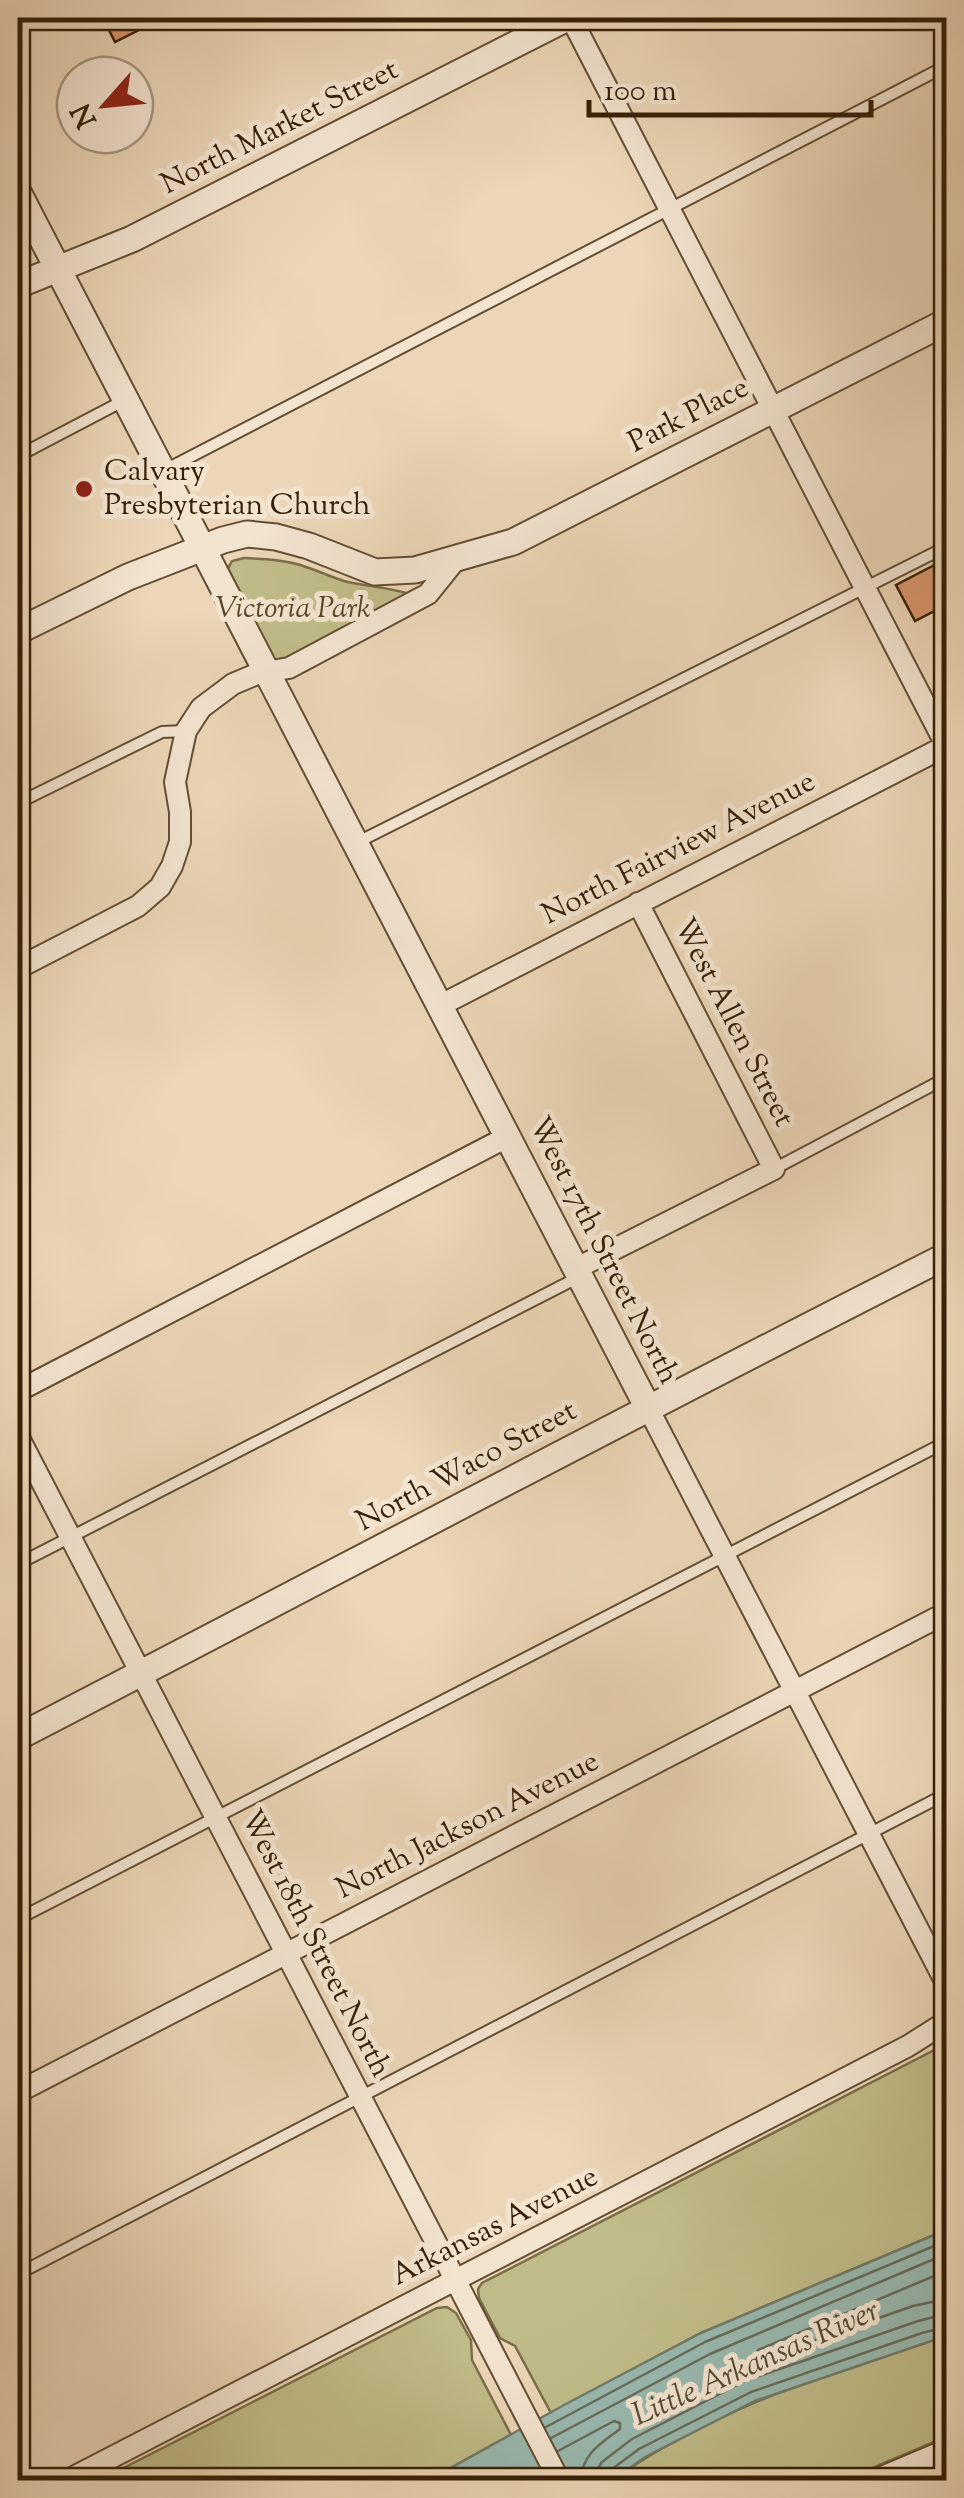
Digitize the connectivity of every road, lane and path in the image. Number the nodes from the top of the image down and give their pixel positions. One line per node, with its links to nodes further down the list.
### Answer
1 (569, 18): 4 (street); 5 (street, North Market Street)
2 (946, 66): 4 (lane)
3 (18, 192): 5 (street, West 17th Street North)
4 (669, 209): 9 (street); 11 (lane)
5 (57, 269): 6 (street, North Market Street); 8 (street, West 17th Street North)
6 (18, 285)
7 (946, 322): 9 (street, Park Place)
8 (125, 400): 10 (lane); 11 (street, West 17th Street North)
9 (773, 410): 14 (street, Park Place); 15 (street)
10 (18, 456)
11 (162, 472): 13 (street, West 17th Street North)
12 (946, 547): 15 (lane)
13 (202, 548): 14 (street, Park Place); 16 (street, Park Place); 17 (street, West 17th Street North)
14 (457, 558): 17 (street)
15 (865, 588): 19 (street); 21 (lane)
16 (18, 630)
17 (266, 672): 18 (street); 21 (street, West 17th Street North)
18 (186, 731): 20 (lane); 23 (street)
19 (946, 746): 22 (street, North Fairview Avenue)
20 (18, 803)
21 (355, 844): 24 (street, West 17th Street North)
22 (638, 903): 24 (street, North Fairview Avenue); 27 (street, West Allen Street)
23 (18, 968)
24 (439, 1006): 26 (street, West 17th Street North)
25 (946, 1078): 27 (lane)
26 (507, 1137): 29 (street, West 17th Street North); 30 (street)
27 (774, 1169): 29 (street)
28 (946, 1256): 31 (street, North Waco Street)
29 (577, 1273): 31 (street, West 17th Street North); 34 (lane)
30 (18, 1391)
31 (648, 1408): 35 (street, West 17th Street North); 38 (street, North Waco Street)
32 (18, 1436): 34 (street, West 18th Street North)
33 (946, 1442): 35 (lane)
34 (70, 1538): 36 (lane); 38 (street, West 18th Street North)
35 (725, 1556): 39 (street, West 17th Street North); 42 (lane)
36 (18, 1564)
37 (946, 1613): 39 (street, North Jackson Avenue)
38 (141, 1674): 40 (street, North Waco Street); 42 (street, West 18th Street North)
39 (794, 1692): 43 (street, West 17th Street North); 45 (street, North Jackson Avenue)
40 (18, 1737)
41 (946, 1794): 43 (lane)
42 (216, 1817): 44 (lane); 45 (street, West 18th Street North)
43 (868, 1834): 46 (street, West 17th Street North); 49 (lane)
44 (18, 1919)
45 (286, 1953): 48 (street, North Jackson Avenue); 49 (street, West 18th Street North)
46 (946, 1984)
47 (946, 2022): 51 (street, Arkansas Avenue)
48 (18, 2092)
49 (360, 2096): 50 (lane); 51 (street, West 18th Street North)
50 (18, 2274)
51 (456, 2281): 53 (street, Arkansas Avenue); 54 (street, West 18th Street North)
52 (946, 2450): 55 (street)
53 (68, 2480)
54 (558, 2480)
55 (874, 2480)

